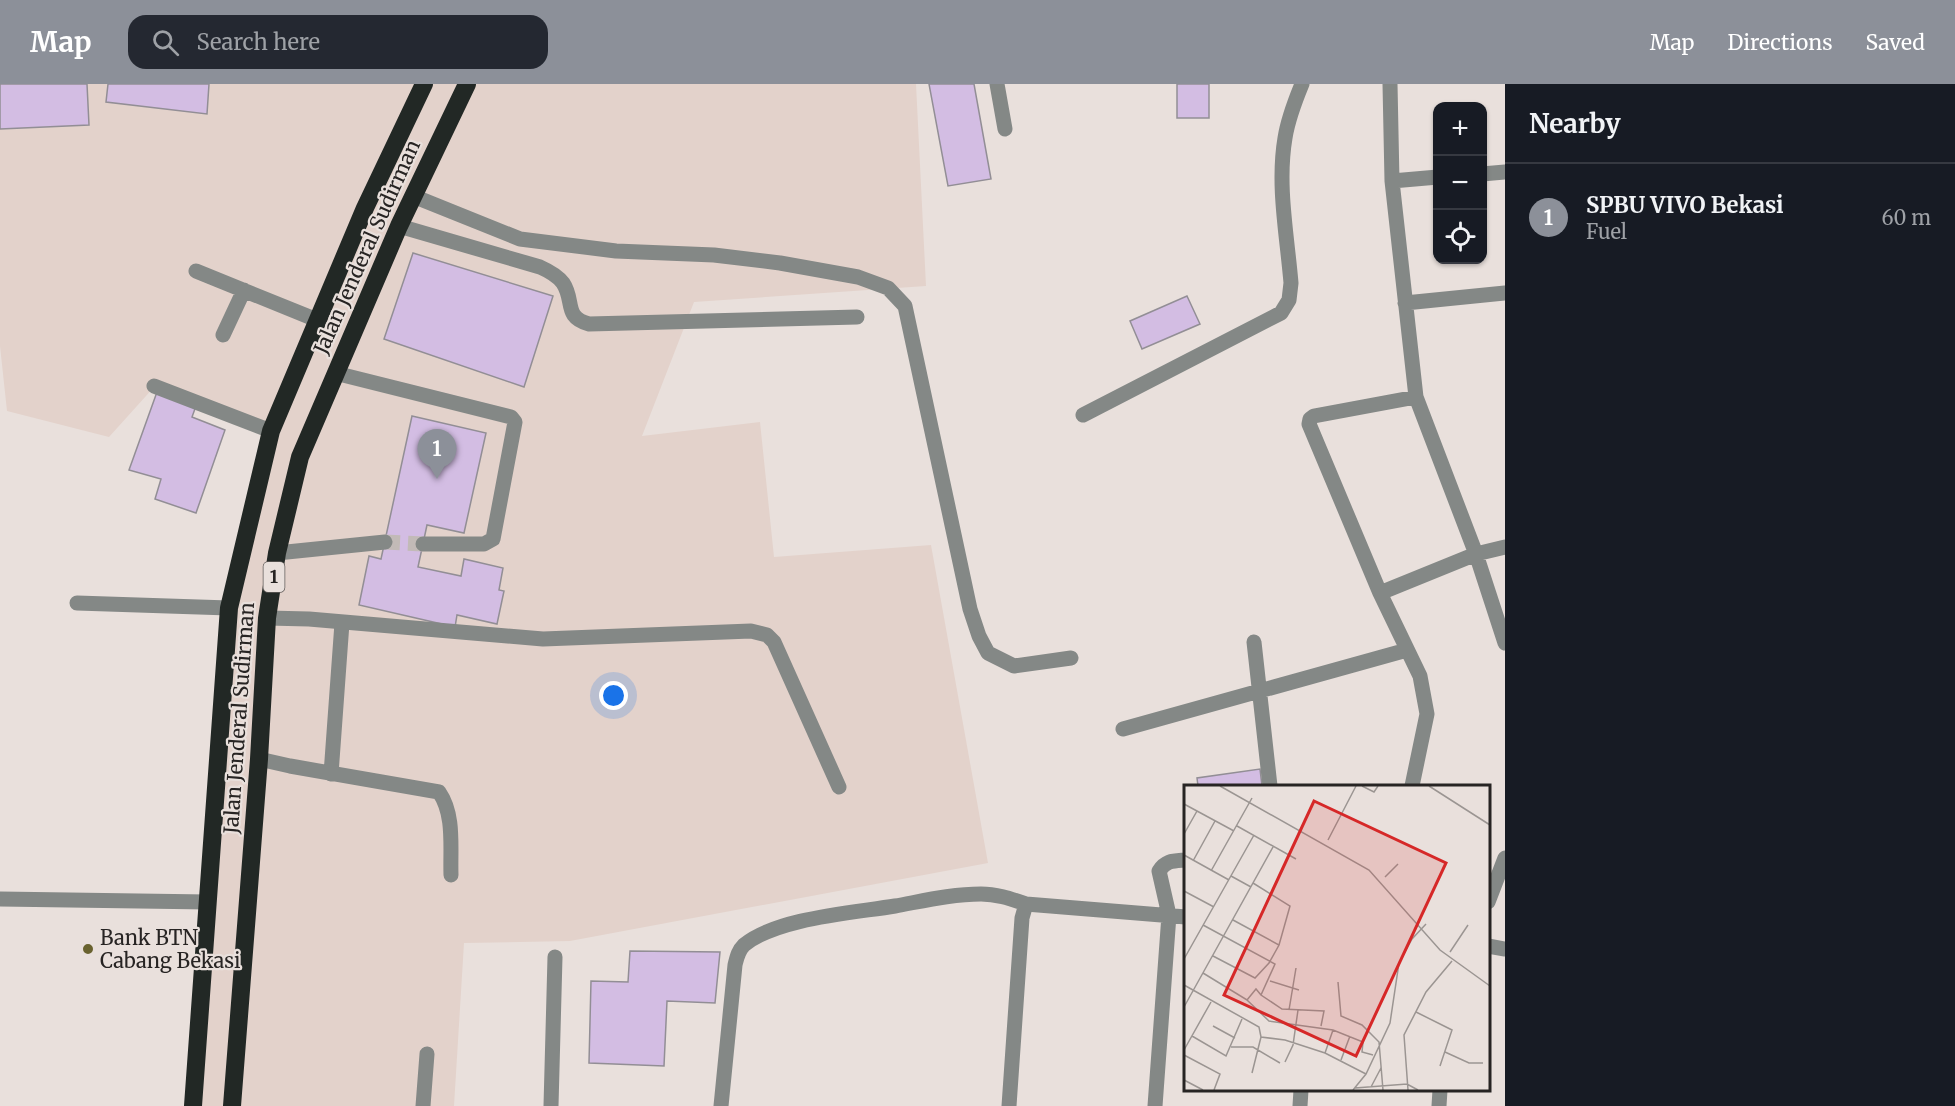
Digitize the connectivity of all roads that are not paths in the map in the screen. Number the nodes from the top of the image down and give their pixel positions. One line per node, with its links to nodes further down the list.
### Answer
1 (424, 84): 18 (highway, Jalan Jenderal Sudirman / 1)
2 (467, 84): 11 (highway, Jalan Jenderal Sudirman / 1)
3 (997, 84): 6 (street)
4 (1302, 84): 23 (street)
5 (1390, 84): 10 (street)
6 (1005, 129)
7 (1505, 172): 8 (street)
8 (1487, 174)
9 (1433, 177): 10 (street)
10 (1392, 181): 16 (street)
11 (413, 196): 12 (highway, Jalan Jenderal Sudirman / 1); 38 (street)
12 (399, 226): 17 (street); 20 (highway, Jalan Jenderal Sudirman / 1)
13 (196, 271): 14 (street)
14 (244, 290): 18 (street); 19 (street)
15 (1505, 293): 16 (street)
16 (1405, 303): 22 (street)
17 (857, 316)
18 (317, 320): 24 (highway, Jalan Jenderal Sudirman / 1)
19 (223, 335)
20 (335, 373): 26 (street); 28 (highway, Jalan Jenderal Sudirman / 1)
21 (154, 386): 24 (street)
22 (1416, 397): 29 (street); 30 (street)
23 (1083, 414)
24 (271, 431): 32 (highway, Jalan Jenderal Sudirman / 1)
25 (385, 542): 28 (street)
26 (423, 544)
27 (1505, 547): 29 (street)
28 (277, 553): 33 (highway, Jalan Jenderal Sudirman / 1)
29 (1476, 554): 30 (street); 36 (street)
30 (1380, 593): 37 (street)
31 (77, 603): 32 (street)
32 (229, 608): 51 (highway, Jalan Jenderal Sudirman / 1)
33 (267, 618): 34 (street); 41 (highway, Jalan Jenderal Sudirman / 1)
34 (342, 623): 42 (street); 45 (street)
35 (1254, 642): 39 (street)
36 (1505, 643)
37 (1407, 650): 39 (street); 44 (street)
38 (1071, 658)
39 (1260, 692): 40 (street); 43 (street)
40 (1123, 729)
41 (259, 759): 42 (street); 62 (highway, Jalan Jenderal Sudirman / 1)
42 (331, 774): 48 (street)
43 (1270, 785)
44 (1412, 785)
45 (839, 787)
46 (1505, 858): 49 (street)
47 (1184, 860): 53 (street)
48 (451, 875)
49 (1490, 897)
50 (0, 899): 51 (street)
51 (208, 902): 61 (highway, Jalan Jenderal Sudirman / 1)
52 (1026, 904): 53 (street); 65 (street); 66 (street)
53 (1169, 915): 54 (street); 67 (street)
54 (1184, 917)
55 (1490, 946): 56 (street)
56 (1505, 949)
57 (555, 957): 64 (street)
58 (427, 1054): 63 (street)
59 (1301, 1091): 68 (street)
60 (1440, 1091): 69 (street)
61 (193, 1106)
62 (232, 1106)
63 (423, 1106)
64 (551, 1106)
65 (721, 1106)
66 (1009, 1106)
67 (1155, 1106)
68 (1300, 1106)
69 (1439, 1106)

